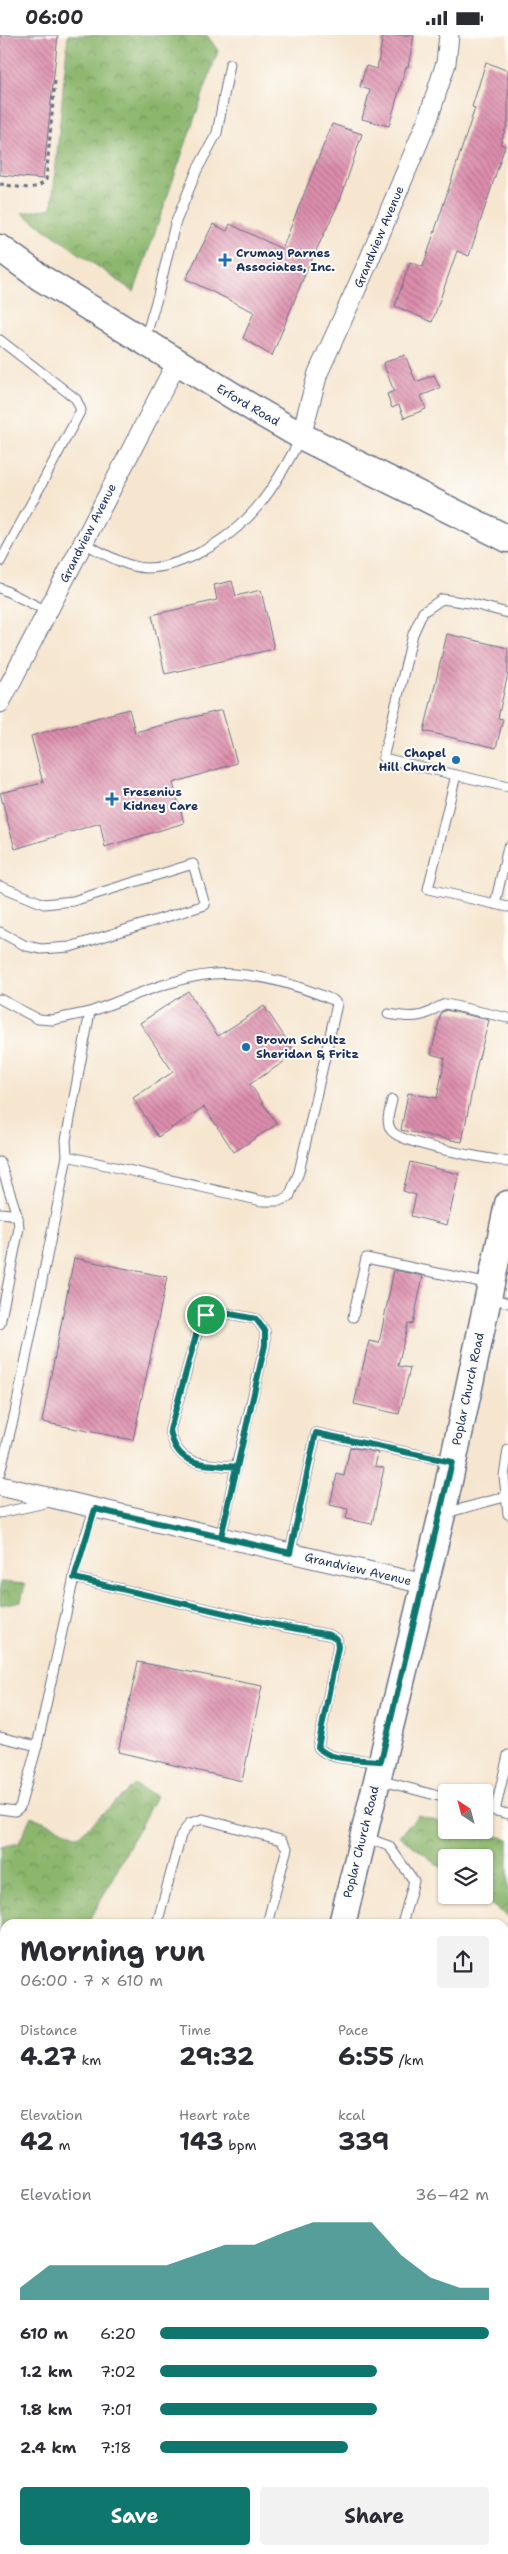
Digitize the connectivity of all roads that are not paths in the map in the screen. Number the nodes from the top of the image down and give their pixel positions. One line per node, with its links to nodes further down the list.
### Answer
1 (449, 35): 7 (street, Grandview Avenue)
2 (230, 64): 5 (lane)
3 (0, 249): 5 (street, Erford Road)
4 (0, 340): 10 (lane)
5 (144, 342): 6 (street, Erford Road)
6 (177, 363): 7 (street, Erford Road); 9 (street, Grandview Avenue)
7 (302, 436): 8 (street, Erford Road); 9 (lane)
8 (508, 539)
9 (83, 543): 12 (street, Grandview Avenue)
10 (0, 562)
11 (0, 588): 12 (lane)
12 (47, 611): 14 (street, Grandview Avenue)
13 (508, 613): 15 (lane)
14 (0, 703)
15 (456, 775): 16 (lane); 19 (lane)
16 (508, 787)
17 (508, 847): 19 (lane)
18 (0, 886): 21 (lane)
19 (495, 905): 20 (lane)
20 (508, 907)
21 (0, 932)
22 (0, 999): 23 (lane)
23 (90, 1012): 27 (lane); 27 (lane)
24 (388, 1014): 25 (lane)
25 (508, 1018)
26 (392, 1100): 29 (lane)
27 (67, 1156): 40 (lane)
28 (0, 1162): 32 (lane)
29 (508, 1162)
30 (508, 1204): 34 (street, Poplar Church Road)
31 (0, 1213): 32 (lane)
32 (18, 1218): 33 (lane)
33 (3, 1291): 36 (lane)
34 (495, 1295): 35 (lane); 38 (street, Poplar Church Road)
35 (353, 1317)
36 (0, 1324)
37 (508, 1450): 42 (lane)
38 (452, 1462): 46 (street, Poplar Church Road); 49 (lane)
39 (236, 1467): 39 (lane); 48 (lane)
40 (0, 1473)
41 (0, 1486): 43 (street, Grandview Avenue)
42 (507, 1496): 46 (lane); 47 (lane)
43 (57, 1500): 44 (street, Grandview Avenue); 45 (lane)
44 (95, 1509): 48 (street, Grandview Avenue); 50 (lane)
45 (0, 1513)
46 (442, 1514): 51 (street, Poplar Church Road)
47 (508, 1514)
48 (221, 1537): 49 (street, Grandview Avenue)
49 (290, 1553): 51 (street, Grandview Avenue)
50 (74, 1578): 53 (lane); 55 (lane)
51 (424, 1583): 55 (street, Poplar Church Road)
52 (0, 1737): 53 (lane)
53 (37, 1746): 57 (lane)
54 (508, 1755): 58 (lane)
55 (378, 1770): 56 (lane); 60 (street, Poplar Church Road)
56 (438, 1795)
57 (0, 1809)
58 (495, 1811): 59 (lane)
59 (508, 1814)
60 (362, 1837): 63 (street, Poplar Church Road); 64 (lane)
61 (157, 1919): 62 (lane)
62 (268, 1919)
63 (343, 1919)
64 (403, 1919)

